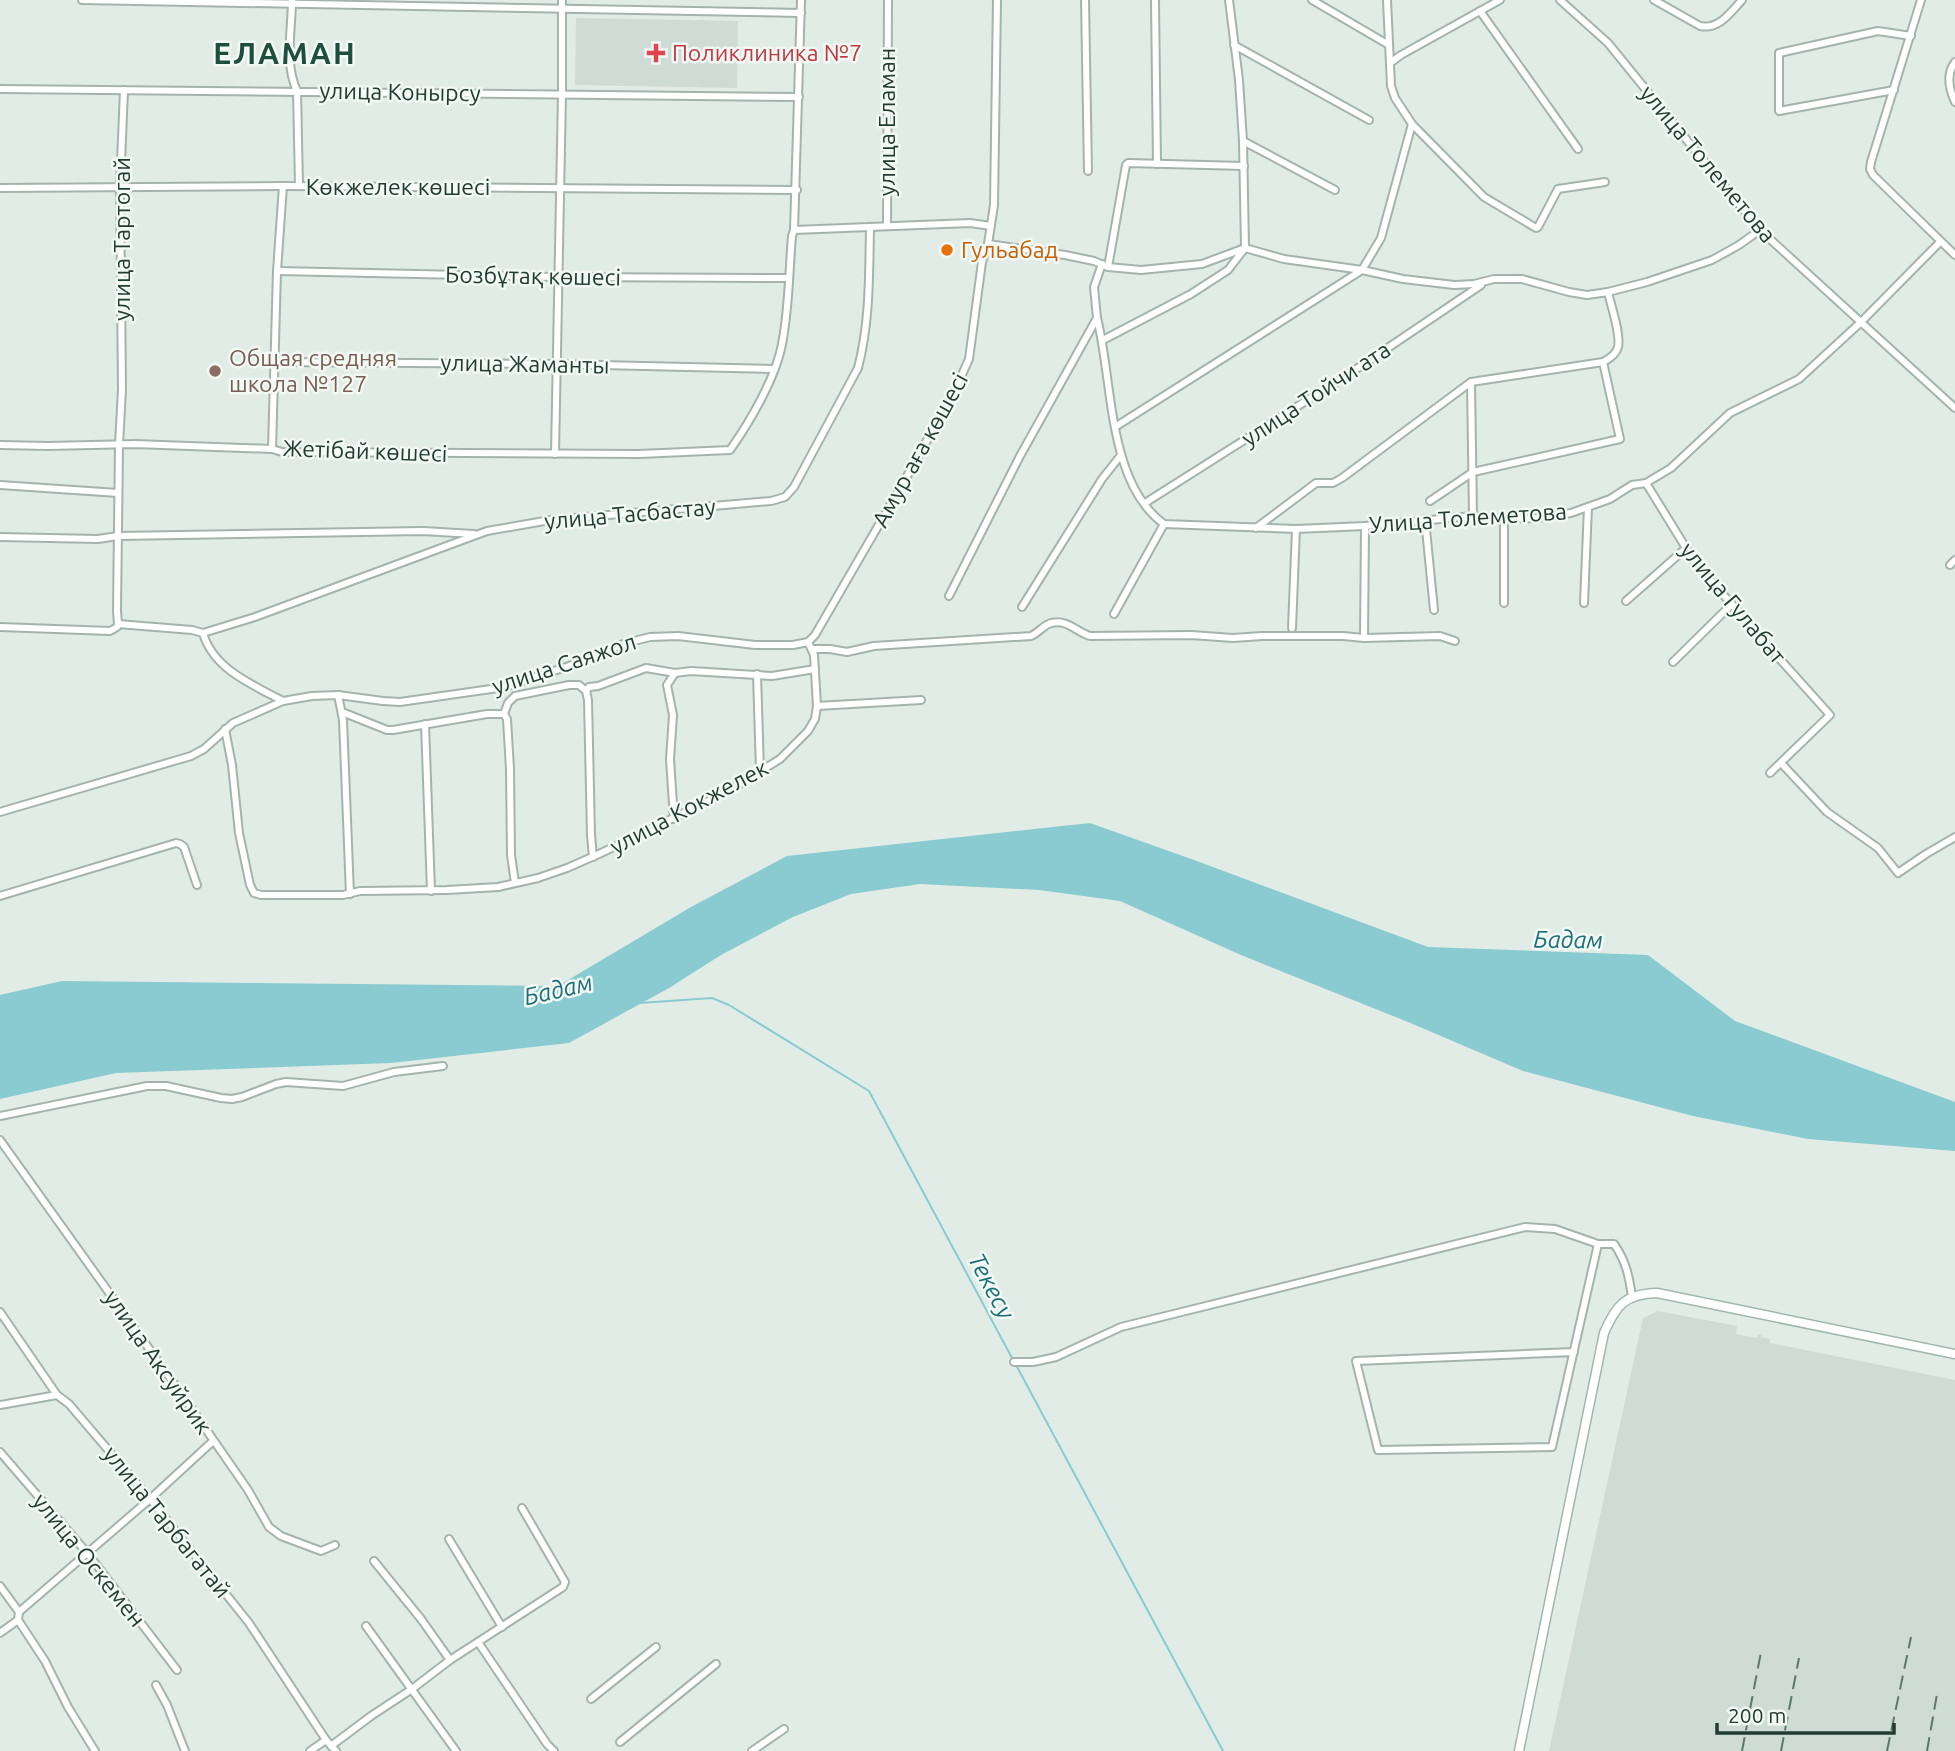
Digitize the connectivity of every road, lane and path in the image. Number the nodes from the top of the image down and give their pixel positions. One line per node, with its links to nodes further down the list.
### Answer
1 (82, 0): 15 (street)
2 (801, 0): 18 (street)
3 (888, 0): 46 (street, улица Еламан)
4 (997, 0): 47 (street, Амур аға көшесі)
5 (1085, 0): 37 (street)
6 (1155, 0): 35 (street)
7 (1229, 0): 20 (street)
8 (1312, 0): 21 (street)
9 (1387, 0): 21 (street)
10 (1500, 0): 17 (street)
11 (1560, 0): 50 (street, улица Толеметова)
12 (1654, 0): 13 (street)
13 (1742, 0)
14 (1921, 0): 19 (street)
15 (292, 3): 16 (street); 27 (street)
16 (561, 4): 18 (street); 28 (street)
17 (1480, 11): 23 (street); 34 (street)
18 (801, 13): 29 (street)
19 (1911, 36): 26 (street); 26 (street)
20 (1234, 44): 31 (street); 33 (street)
21 (1389, 45): 23 (street)
22 (1955, 62): 30 (street)
23 (1390, 63): 32 (street)
24 (0, 89): 25 (street, улица Конырсу)
25 (124, 90): 27 (street, улица Конырсу); 41 (street, улица Тартогай)
26 (1894, 90): 51 (street)
27 (297, 91): 28 (street, улица Конырсу); 40 (street)
28 (562, 94): 29 (street, улица Конырсу); 43 (street)
29 (799, 97): 44 (street)
30 (1955, 102)
31 (1369, 120)
32 (1412, 124): 38 (street); 56 (street)
33 (1243, 141): 36 (street); 45 (street)
34 (1578, 149)
35 (1157, 164): 36 (street); 55 (street)
36 (1244, 166): 53 (street)
37 (1088, 171)
38 (1605, 182)
39 (283, 186): 40 (street, Көкжелек көшесі); 41 (street, Көкжелек көшесі); 57 (street)
40 (299, 186): 43 (street, Көкжелек көшесі)
41 (120, 187): 42 (street, Көкжелек көшесі); 73 (street, улица Тартогай)
42 (0, 188)
43 (560, 188): 44 (street, Көкжелек көшесі); 58 (street)
44 (797, 190): 49 (street)
45 (1335, 190)
46 (887, 226): 47 (street); 48 (street, улица Еламан)
47 (991, 226): 52 (street, Амур аға көшесі)
48 (870, 228): 49 (street, улица Еламан); 91 (street, улица Тасбастау)
49 (794, 230): 59 (street)
50 (1760, 230): 61 (street); 63 (street, улица Толеметова)
51 (1940, 242): 54 (street); 63 (street, Улица Толеметова)
52 (988, 244): 55 (street); 109 (street, Амур аға көшесі)
53 (1245, 248): 55 (street); 56 (street); 64 (street)
54 (1955, 255)
55 (1105, 265): 62 (street)
56 (1362, 270): 60 (street); 71 (street)
57 (278, 271): 58 (street, Бозбұтақ көшесі); 65 (street)
58 (558, 278): 59 (street, Бозбұтақ көшесі); 67 (street)
59 (789, 278): 68 (street)
60 (1485, 282): 61 (street); 82 (street, улица Тойчи ата)
61 (1608, 292): 66 (street)
62 (1097, 318): 64 (street); 95 (street)
63 (1860, 323): 70 (street, улица Толеметова); 78 (street, Улица Толеметова)
64 (1103, 340): 71 (street)
65 (276, 362): 67 (street, улица Жаманты); 74 (street)
66 (1602, 362): 69 (street); 77 (street)
67 (557, 364): 68 (street, улица Жаманты); 75 (street)
68 (774, 369): 75 (street, Жетібай көшесі)
69 (1471, 382): 77 (street); 89 (street)
70 (1955, 408)
71 (1115, 427): 76 (street)
72 (0, 445): 73 (street, Жетібай көшесі)
73 (119, 445): 74 (street, Жетібай көшесі); 80 (street, улица Тартогай)
74 (272, 449): 75 (street, Жетібай көшесі)
75 (555, 454)
76 (1121, 454): 82 (street); 100 (street)
77 (1473, 472): 81 (street); 84 (street)
78 (1646, 483): 83 (street, Улица Толеметова); 94 (street, улица Гулабат)
79 (0, 485): 80 (street)
80 (118, 493): 92 (street, улица Тартогай)
81 (1430, 502)
82 (1144, 503): 87 (street)
83 (1588, 507): 86 (street, Улица Толеметова); 98 (street)
84 (1473, 516): 85 (street, Улица Толеметова); 86 (street, Улица Толеметова)
85 (1425, 519): 88 (street, Улица Толеметова); 101 (street)
86 (1504, 519): 97 (street)
87 (1164, 524): 89 (street, Улица Толеметова); 102 (street)
88 (1364, 526): 90 (street, Улица Толеметова); 107 (street)
89 (1256, 528): 90 (street, Улица Толеметова)
90 (1296, 529): 105 (street)
91 (478, 534): 92 (street); 106 (street, улица Тасбастау)
92 (118, 536): 93 (street); 103 (street, улица Тартогай)
93 (0, 537)
94 (1685, 549): 96 (street); 99 (street, улица Гулабат)
95 (949, 597)
96 (1626, 601)
97 (1504, 603)
98 (1584, 603)
99 (1732, 604): 111 (street); 124 (street, улица Гулабат)
100 (1022, 607)
101 (1434, 610)
102 (1114, 614)
103 (118, 624): 104 (street, улица Тасбастау); 106 (street, улица Тасбастау)
104 (0, 627)
105 (1292, 628)
106 (203, 633): 118 (street)
107 (1364, 638): 108 (street); 110 (street)
108 (1455, 641)
109 (808, 642): 110 (street, улица Кокжелек); 116 (street, улица Саяжол)
110 (812, 649): 112 (street, улица Кокжелек)
111 (1673, 662)
112 (815, 669): 114 (street); 119 (street, улица Кокжелек)
113 (675, 673): 114 (street); 115 (street); 128 (street)
114 (757, 674): 125 (street)
115 (586, 691): 121 (street); 130 (street, улица Кокжелек)
116 (338, 695): 118 (street, улица Саяжол); 120 (street)
117 (921, 700): 119 (street)
118 (283, 701): 123 (street, улица Саяжол)
119 (817, 706): 125 (street, улица Кокжелек)
120 (342, 712): 122 (street); 134 (street)
121 (506, 716): 122 (street); 131 (street)
122 (425, 724): 133 (street)
123 (225, 729): 127 (street, улица Саяжол); 134 (street, улица Кокжелек)
124 (1781, 763): 126 (street); 129 (street)
125 (760, 771): 128 (street, улица Кокжелек)
126 (1770, 773)
127 (0, 812)
128 (674, 819): 130 (street, улица Кокжелек)
129 (1955, 837)
130 (593, 857): 131 (street, улица Кокжелек)
131 (514, 883): 133 (street, улица Кокжелек)
132 (197, 885): 135 (street)
133 (431, 891): 134 (street, улица Кокжелек)
134 (350, 894)
135 (0, 896)
136 (443, 1066): 137 (street)
137 (0, 1116)
138 (0, 1140): 147 (street, улица Аксуйрик)
139 (1598, 1244): 140 (street); 142 (street); 144 (street)
140 (1632, 1297): 143 (street); 178 (street)
141 (0, 1312): 145 (street, улица Тарбагатай)
142 (1574, 1352): 142 (street)
143 (1955, 1353)
144 (1014, 1362)
145 (57, 1395): 146 (street); 149 (street, улица Тарбагатай)
146 (0, 1405)
147 (213, 1441): 149 (street); 152 (street, улица Аксуйрик)
148 (0, 1452): 153 (street, улица Оскемен)
149 (150, 1499): 153 (street); 171 (street, улица Тарбагатай)
150 (522, 1508): 159 (street)
151 (449, 1539): 159 (street)
152 (335, 1545)
153 (88, 1554): 156 (street); 165 (street, улица Оскемен)
154 (374, 1561): 163 (street)
155 (0, 1587): 156 (street)
156 (19, 1612): 157 (street)
157 (18, 1620): 160 (street); 172 (street)
158 (366, 1626): 167 (street)
159 (502, 1627): 161 (street)
160 (0, 1633)
161 (478, 1642): 163 (street); 176 (street)
162 (656, 1647): 168 (street)
163 (450, 1660): 167 (street)
164 (716, 1664): 170 (street)
165 (177, 1670)
166 (156, 1685): 173 (street)
167 (412, 1689): 171 (street); 175 (street)
168 (591, 1699)
169 (784, 1729): 177 (street)
170 (620, 1742)
171 (331, 1746): 174 (street)
172 (95, 1751)
173 (185, 1751)
174 (310, 1751)
175 (456, 1751)
176 (554, 1751)
177 (752, 1751)
178 (1520, 1751)

